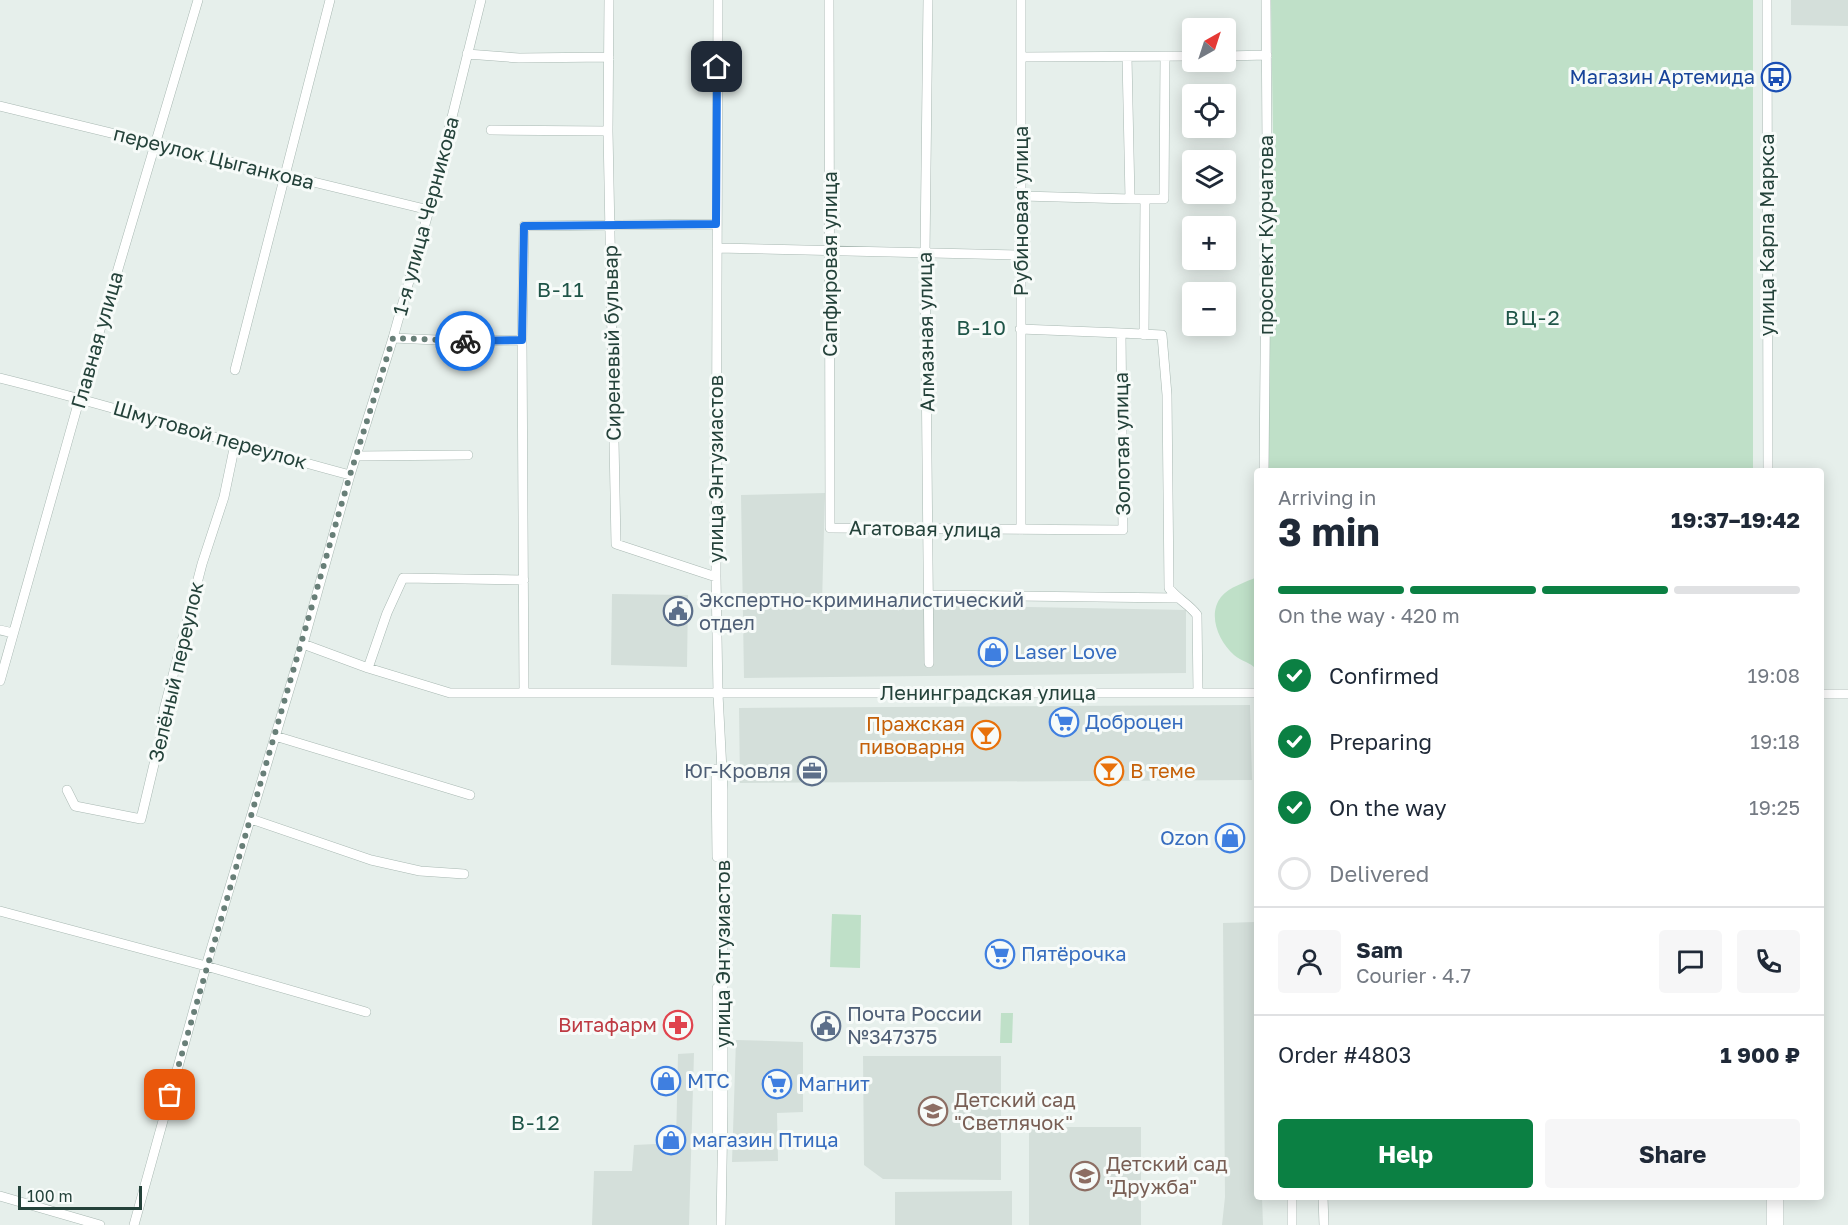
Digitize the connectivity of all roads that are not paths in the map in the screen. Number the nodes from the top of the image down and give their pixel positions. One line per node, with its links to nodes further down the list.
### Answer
1 (198, 0): 22 (street, Главная улица)
2 (330, 0): 23 (street)
3 (481, 0): 11 (street, 1-я улица Черникова)
4 (609, 0): 15 (street, Сиреневый бульвар)
5 (718, 0): 28 (street, улица Энтузиастов)
6 (829, 0): 31 (street, Сапфировая улица)
7 (928, 0): 32 (street, Алмазная улица)
8 (1021, 0): 16 (street, Рубиновая улица)
9 (1266, 0): 12 (street, проспект Курчатова)
10 (1767, 0): 46 (street, улица Карла Маркса)
11 (467, 54): 15 (street); 27 (street, 1-я улица Черникова)
12 (1267, 55): 14 (street); 45 (street, проспект Курчатова)
13 (1182, 56): 18 (street)
14 (1236, 56)
15 (609, 57): 21 (street, Сиреневый бульвар)
16 (1020, 57): 17 (street); 24 (street, Рубиновая улица)
17 (1127, 57): 18 (street); 25 (street)
18 (1164, 57): 26 (street)
19 (0, 106): 22 (street, переулок Цыганкова)
20 (491, 130): 21 (street)
21 (608, 131): 29 (street, Сиреневый бульвар)
22 (156, 143): 23 (street, переулок Цыганкова); 41 (street, Главная улица)
23 (286, 176): 27 (street, переулок Цыганкова); 39 (street)
24 (1022, 196): 25 (street); 33 (street, Рубиновая улица)
25 (1130, 199): 26 (street)
26 (1145, 199): 36 (street)
27 (429, 210): 37 (street, 1-я улица Черникова)
28 (716, 224): 29 (street); 30 (street, улица Энтузиастов)
29 (610, 226): 38 (street); 51 (street, Сиреневый бульвар)
30 (717, 248): 31 (street); 51 (street, улица Энтузиастов)
31 (830, 249): 32 (street); 48 (street, Сапфировая улица)
32 (925, 253): 33 (street); 49 (street, Алмазная улица)
33 (1020, 255): 34 (street, Рубиновая улица)
34 (1020, 328): 35 (street); 50 (street, Рубиновая улица)
35 (1121, 333): 36 (street); 50 (street, Золотая улица)
36 (1144, 335): 54 (street)
37 (393, 338): 38 (street); 44 (street, 1-я улица Черникова)
38 (522, 340): 52 (street)
39 (235, 370)
40 (0, 378): 41 (street, Шмутовой переулок)
41 (80, 397): 42 (street, Шмутовой переулок); 56 (street, Главная улица)
42 (235, 444): 47 (street, Шмутовой переулок); 69 (street, Зелёный переулок)
43 (468, 455): 44 (street)
44 (356, 456): 47 (street, 1-я улица Черникова)
45 (1264, 468)
46 (1768, 468)
47 (350, 475): 57 (street, 1-я улица Черникова)
48 (830, 528): 49 (street, Агатовая улица)
49 (929, 528): 50 (street, Агатовая улица); 53 (street, Алмазная улица)
50 (1021, 530)
51 (716, 577): 67 (street, улица Энтузиастов)
52 (524, 580): 59 (street); 61 (street)
53 (929, 595): 54 (street); 58 (street, Алмазная улица)
54 (1176, 598): 62 (street)
55 (0, 630): 56 (street)
56 (13, 633): 60 (street, Главная улица)
57 (303, 644): 59 (street, Ленинградская улица); 68 (street, 1-я улица Черникова)
58 (929, 663)
59 (368, 668): 61 (street, Ленинградская улица)
60 (0, 681)
61 (524, 692): 67 (street, Ленинградская улица)
62 (1198, 693): 66 (street, Ленинградская улица); 67 (street, Ленинградская улица)
63 (1824, 693): 64 (street)
64 (1848, 693)
65 (1254, 695): 67 (street)
66 (1254, 695)
67 (717, 696): 83 (street); 84 (street, улица Энтузиастов)
68 (275, 736): 70 (street); 71 (street, 1-я улица Черникова)
69 (67, 790)
70 (470, 795)
71 (251, 819): 72 (street); 74 (street, 1-я улица Черникова)
72 (464, 873)
73 (0, 911): 74 (street)
74 (206, 966): 75 (street); 82 (street, 1-я улица Черникова)
75 (366, 1012)
76 (0, 1196): 81 (street)
77 (1292, 1200): 85 (street)
78 (1323, 1200): 86 (street)
79 (1771, 1200): 87 (street)
80 (1779, 1200): 88 (street)
81 (100, 1225)
82 (134, 1225)
83 (716, 1225)
84 (721, 1225)
85 (1292, 1225)
86 (1324, 1225)
87 (1771, 1225)
88 (1779, 1225)

